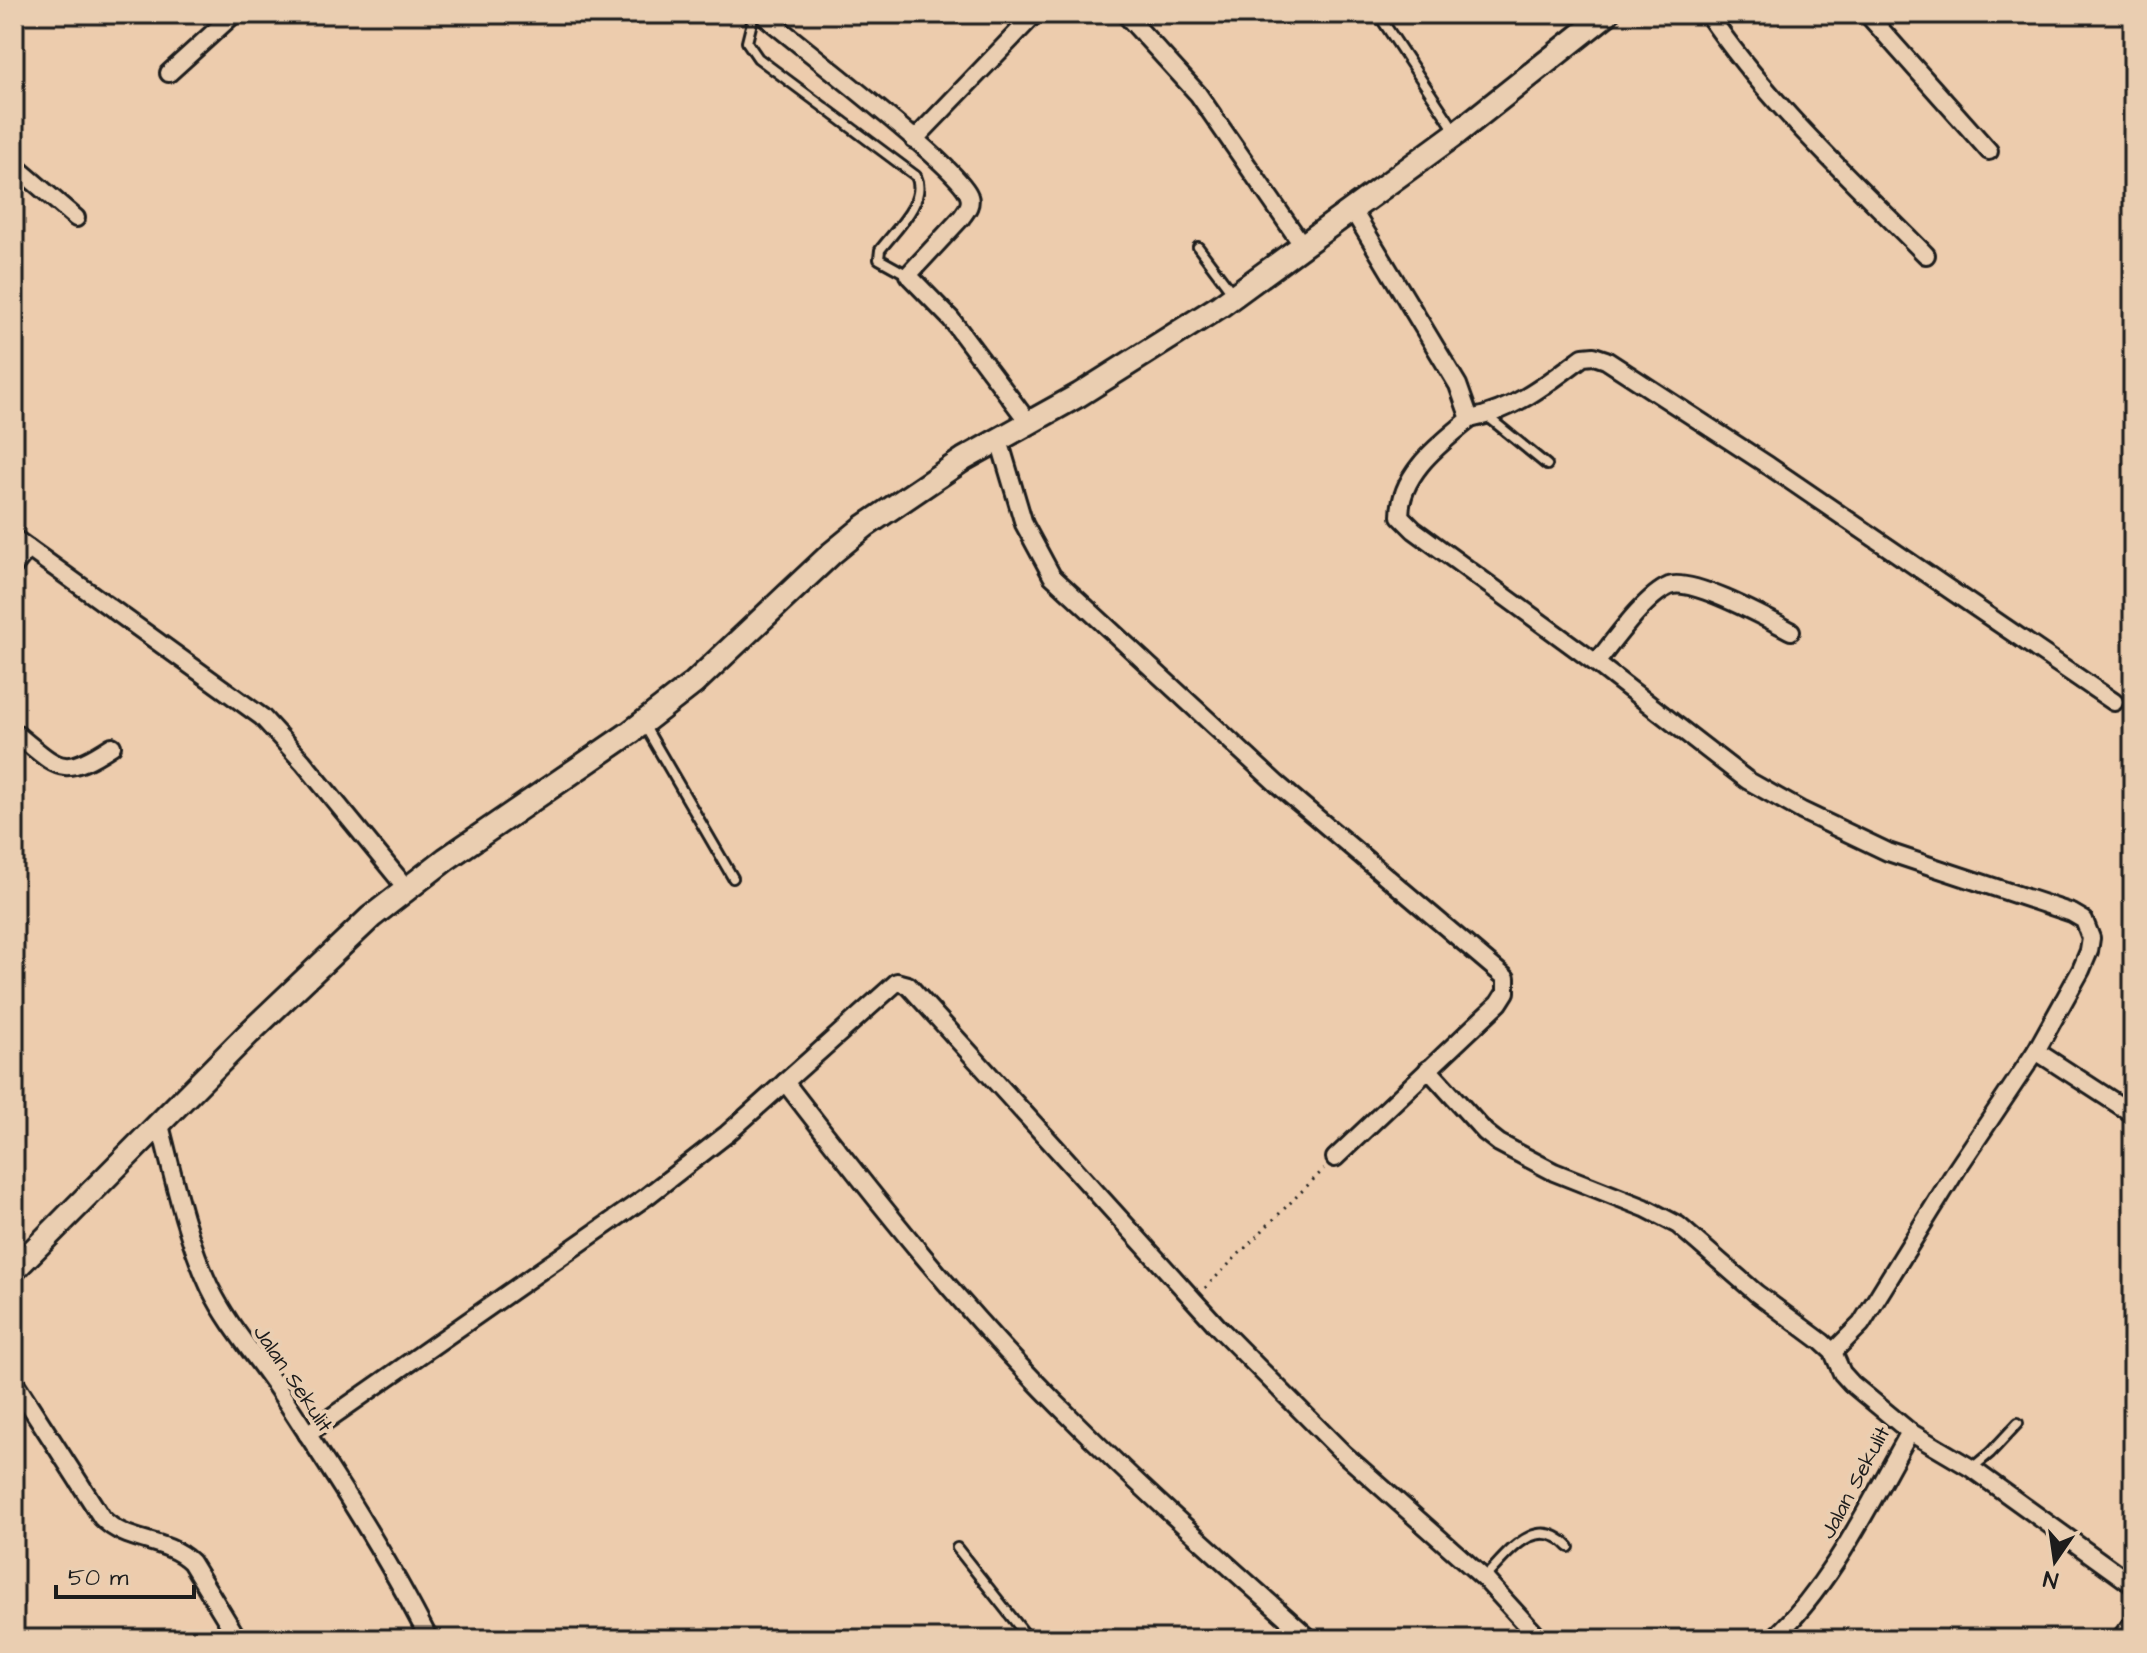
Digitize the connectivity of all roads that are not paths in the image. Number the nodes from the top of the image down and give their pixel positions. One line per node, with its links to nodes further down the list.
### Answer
1 (234, 14): 10 (street)
2 (754, 14): 20 (lane)
3 (762, 14): 12 (street)
4 (1035, 14): 12 (street)
5 (1125, 14): 17 (street)
6 (1378, 14): 11 (lane)
7 (1607, 14): 11 (street)
8 (1708, 14): 19 (street)
9 (1867, 14): 13 (street)
10 (169, 73)
11 (1457, 133): 15 (street)
12 (914, 140): 20 (street)
13 (1989, 151)
14 (14, 165): 16 (street)
15 (1352, 209): 17 (street); 22 (street)
16 (76, 218)
17 (1303, 246): 21 (street)
18 (1198, 247): 21 (lane)
19 (1926, 255)
20 (908, 275): 23 (street)
21 (1234, 295): 23 (street)
22 (1478, 417): 25 (lane); 30 (street); 31 (street)
23 (1029, 423): 24 (street)
24 (999, 440): 32 (street); 38 (street)
25 (1547, 465)
26 (14, 538): 27 (street)
27 (28, 548): 28 (street); 36 (street)
28 (14, 566)
29 (1791, 631): 30 (street)
30 (1596, 663): 37 (street)
31 (2114, 702)
32 (642, 723): 35 (lane); 36 (street)
33 (14, 732): 34 (street)
34 (112, 746)
35 (733, 878)
36 (407, 889): 41 (street)
37 (2036, 1051): 40 (street); 44 (street)
38 (1428, 1069): 42 (street); 44 (street)
39 (785, 1082): 48 (street); 52 (street); 58 (street)
40 (2133, 1114)
41 (160, 1125): 43 (street); 48 (street, Jalan Sekulit)
42 (1335, 1158)
43 (14, 1270)
44 (1833, 1352): 47 (street, Jalan Sekulit)
45 (14, 1381): 55 (street)
46 (2018, 1423): 49 (lane)
47 (1910, 1432): 49 (street); 60 (street, Jalan Sekulit)
48 (307, 1434): 56 (street, Jalan Sekulit)
49 (1971, 1468): 53 (street)
50 (1569, 1547): 52 (lane)
51 (957, 1548): 57 (lane)
52 (1484, 1578): 59 (street)
53 (2133, 1585)
54 (2133, 1622): 61 (street)
55 (238, 1639)
56 (429, 1639)
57 (1029, 1639)
58 (1310, 1639)
59 (1540, 1639)
60 (1773, 1639)
61 (2120, 1639)

